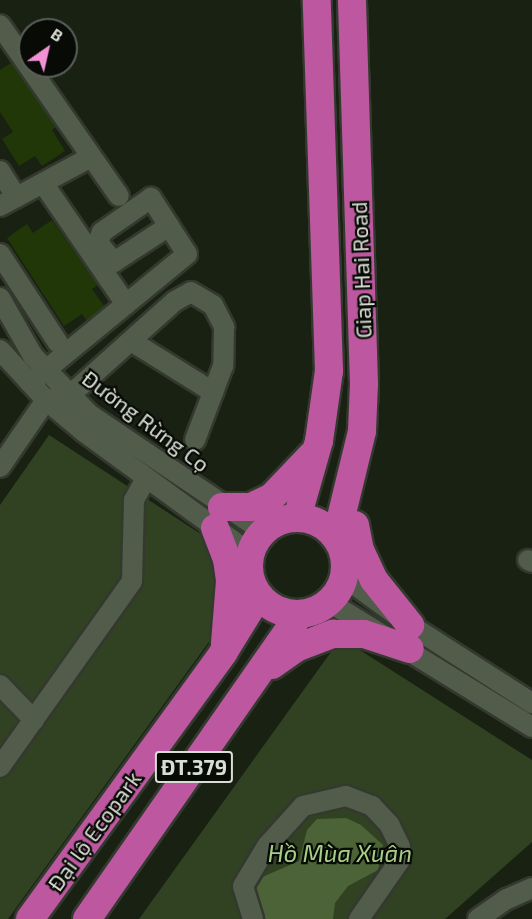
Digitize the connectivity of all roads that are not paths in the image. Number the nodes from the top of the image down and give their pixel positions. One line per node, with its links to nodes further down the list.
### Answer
1 (317, 0): 22 (highway, Giap Hai Road)
2 (352, 0): 25 (highway, Giap Hai Road)
3 (0, 25): 4 (street)
4 (91, 158): 6 (street); 7 (street)
5 (0, 171): 8 (street)
6 (43, 183): 8 (street); 12 (street)
7 (119, 196)
8 (8, 201)
9 (169, 226): 12 (street)
10 (0, 254): 14 (street)
11 (0, 298): 16 (street, Đường Rừng Cọ)
12 (126, 304): 16 (street)
13 (131, 341): 18 (street); 18 (street); 19 (street)
14 (58, 343)
15 (0, 350): 17 (street, Đường Rừng Cọ)
16 (45, 370): 17 (street); 19 (street, Đường Rừng Cọ)
17 (30, 383): 20 (street, Đường Rừng Cọ)
18 (213, 392): 21 (street)
19 (69, 396): 20 (street); 26 (street, Đường Rừng Cọ)
20 (46, 400): 23 (street); 24 (street, Đường Rừng Cọ)
21 (195, 440)
22 (315, 451): 26 (highway); 27 (highway, Giap Hai Road)
23 (0, 466)
24 (146, 478): 26 (street, Đường Rừng Cọ); 39 (street)
25 (348, 497): 28 (highway, Giap Hai Road); 34 (highway)
26 (218, 518): 29 (street, Đường Rừng Cọ); 35 (highway)
27 (297, 518): 28 (highway); 29 (highway)
28 (336, 538): 30 (highway)
29 (257, 543): 31 (highway)
30 (344, 577): 32 (highway); 34 (street)
31 (258, 595): 33 (highway); 35 (highway, Đại lộ Ecopark / ĐT.379)
32 (329, 602): 33 (highway); 34 (street)
33 (300, 614): 36 (highway, Đại lộ Ecopark / ĐT.379)
34 (410, 637): 36 (highway); 38 (street); 40 (street)
35 (224, 653): 43 (highway, Đại lộ Ecopark / ĐT.379)
36 (262, 671): 44 (highway, Đại lộ Ecopark / ĐT.379)
37 (0, 685): 39 (street)
38 (532, 703)
39 (34, 720): 41 (street)
40 (532, 727)
41 (0, 767)
42 (532, 888): 47 (street)
43 (30, 919)
44 (87, 919)
45 (253, 919): 46 (street)
46 (359, 919)
47 (478, 919)

